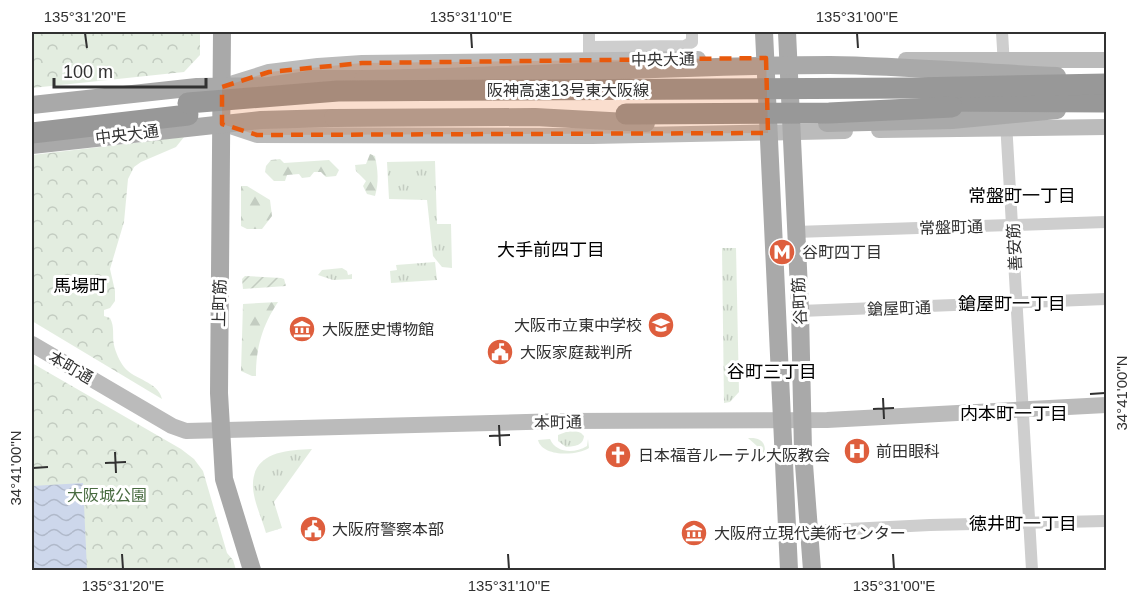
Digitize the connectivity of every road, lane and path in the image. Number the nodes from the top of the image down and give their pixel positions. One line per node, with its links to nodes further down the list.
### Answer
1 (222, 32): 16 (main road, 上町筋)
2 (589, 32): 7 (street)
3 (692, 32): 7 (street)
4 (764, 32): 8 (main road, 谷町筋)
5 (787, 32): 9 (main road, 谷町筋)
6 (1002, 32): 11 (street, 善安筋)
7 (589, 53): 8 (street, 中央大通); 16 (street, 中央大通)
8 (766, 58): 9 (street, 中央大通); 29 (main road, 谷町筋)
9 (788, 59): 11 (street, 中央大通); 27 (main road, 谷町筋)
10 (1107, 60): 11 (street, 中央大通)
11 (1004, 61): 26 (street, 善安筋)
12 (1107, 77): 13 (main road, 中央大通, bridge)
13 (362, 83): 15 (highway); 17 (highway, bridge)
14 (1107, 84): 17 (highway, 阪神高速13号東大阪線, bridge)
15 (269, 86): 16 (main road, 中央大通)
16 (222, 87): 19 (main road, 中央大通); 24 (main road, 上町筋)
17 (1012, 94): 18 (highway, 阪神高速13号東大阪線, bridge); 21 (highway, 阪神高速13号東大阪線, bridge); 22 (highway, bridge)
18 (1107, 102)
19 (32, 105)
20 (1107, 107): 22 (main road, 中央大通, bridge)
21 (130, 116): 23 (highway, 阪神高速13号東大阪線); 28 (highway, 阪神高速13号東大阪線)
22 (535, 117): 24 (main road, 中央大通, bridge)
23 (32, 121)
24 (222, 124): 29 (street, 中央大通); 30 (main road, 中央大通); 42 (main road, 上町筋)
25 (1107, 127): 26 (street, 中央大通)
26 (1006, 129): 27 (street, 中央大通); 32 (street, 善安筋)
27 (791, 132): 29 (street, 中央大通); 33 (main road, 谷町筋)
28 (32, 133)
29 (768, 133): 40 (main road, 谷町筋)
30 (32, 145)
31 (1107, 222): 32 (street, 常盤町通)
32 (1012, 225): 33 (street, 常盤町通); 35 (street, 善安筋)
33 (795, 232): 36 (main road, 谷町筋)
34 (1107, 299): 35 (street, 鎗屋町通)
35 (1017, 303): 36 (street, 鎗屋町通); 39 (street, 善安筋)
36 (800, 312): 41 (main road, 谷町筋)
37 (32, 344): 42 (street, 本町通)
38 (1107, 405): 39 (street, 本町通)
39 (1023, 410): 41 (street, 本町通); 44 (street, 善安筋)
40 (781, 419): 41 (street, 本町通); 42 (street, 本町通); 47 (main road, 谷町筋)
41 (803, 419): 45 (main road, 谷町筋)
42 (220, 430): 46 (main road, 上町筋)
43 (1107, 521): 44 (street)
44 (1030, 523): 45 (street); 49 (street, 善安筋)
45 (809, 531): 48 (main road, 谷町筋)
46 (252, 570)
47 (789, 570)
48 (812, 570)
49 (1032, 570)

